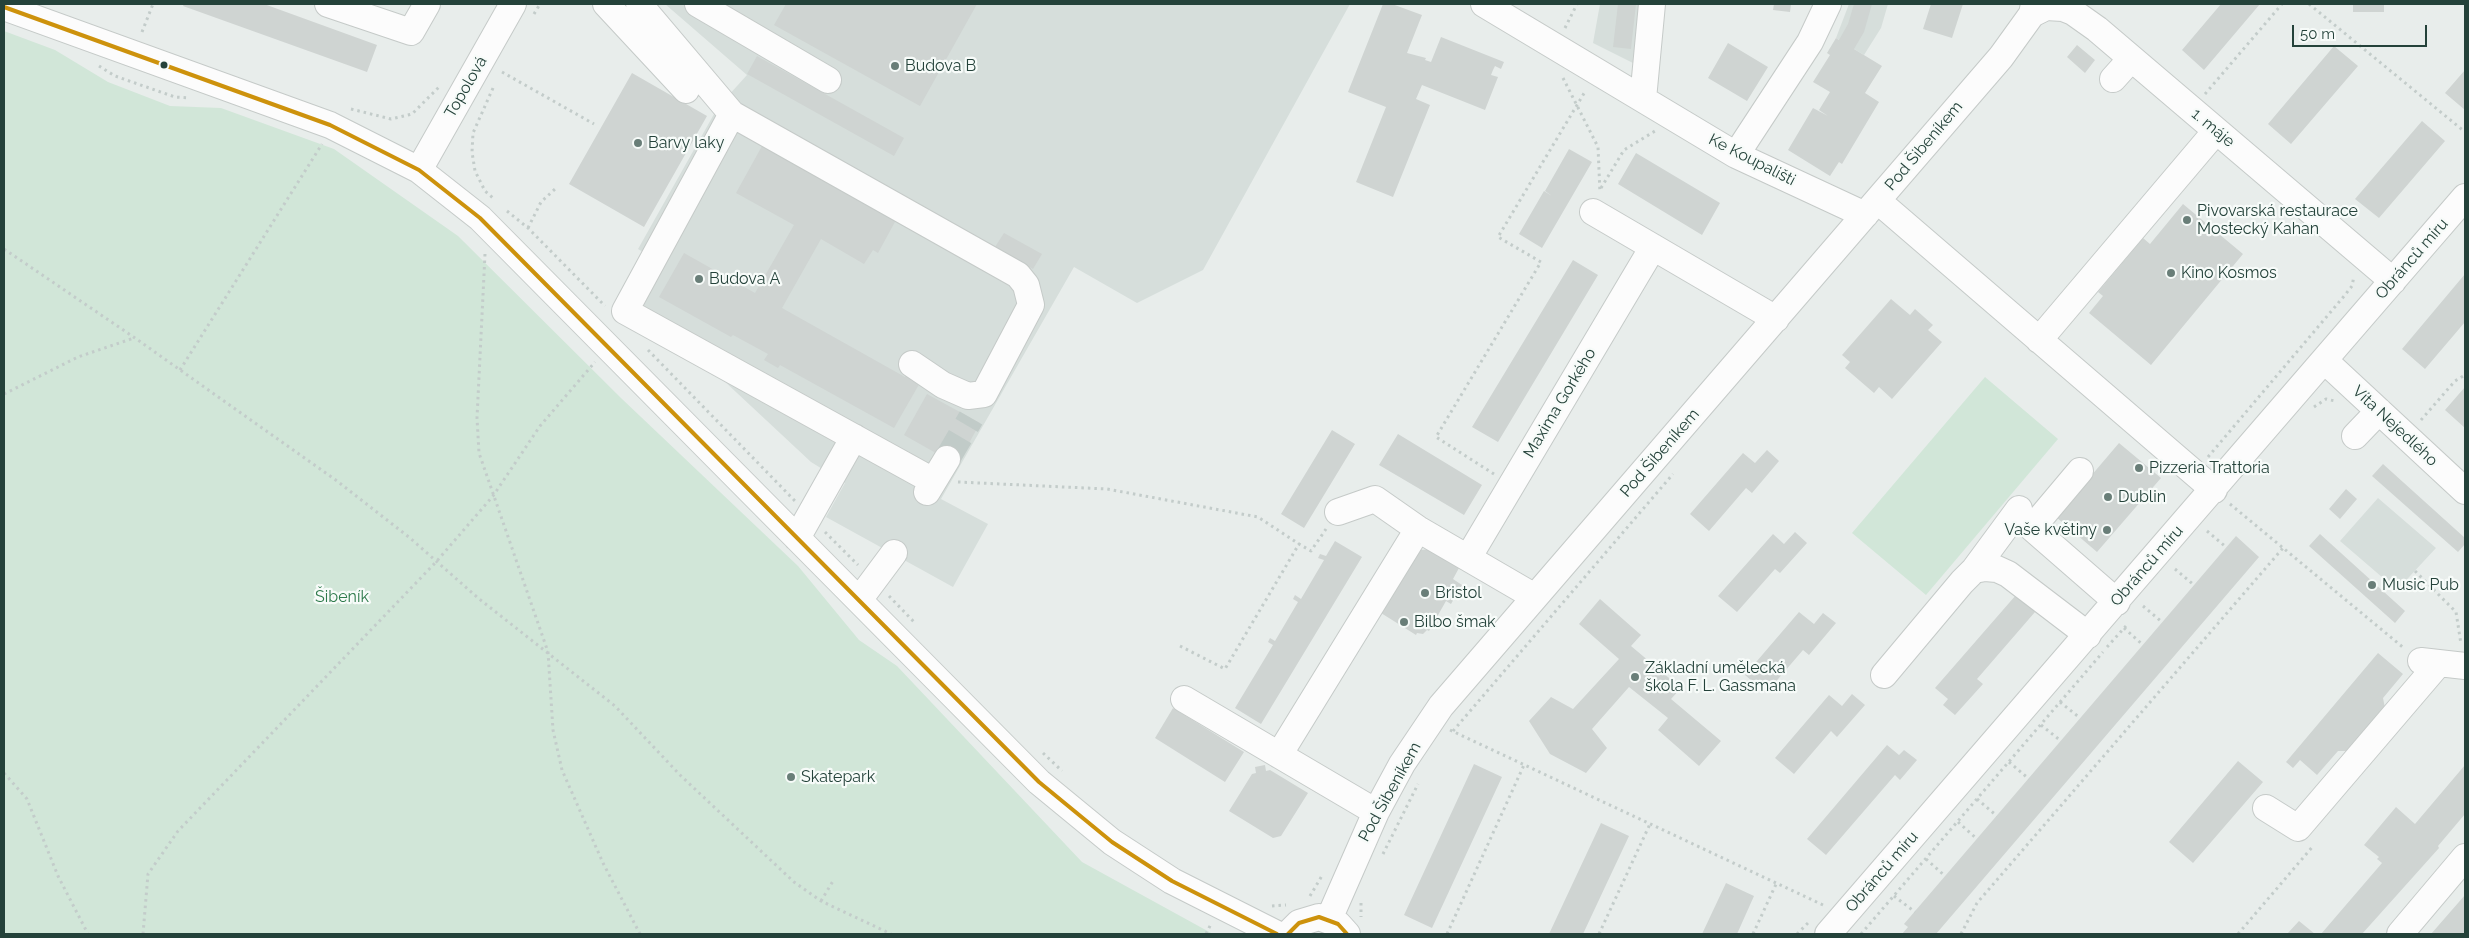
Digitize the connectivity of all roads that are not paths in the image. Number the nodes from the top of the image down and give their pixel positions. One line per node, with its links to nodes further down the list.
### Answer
1 (328, 4): 2 (street)
2 (427, 4)
3 (606, 4): 15 (street)
4 (639, 4): 17 (street)
5 (698, 4): 14 (street)
6 (1484, 4): 16 (street, Ke Koupališti)
7 (1652, 4): 16 (street)
8 (1828, 4): 19 (street)
9 (4, 7): 20 (street)
10 (2033, 9): 12 (street, 1. máje); 23 (street, Pod Šibeníkem)
11 (522, 12): 20 (street, Topolová)
12 (2131, 59): 13 (street); 18 (street, 1. máje)
13 (2113, 79)
14 (828, 80)
15 (686, 90)
16 (1643, 99): 19 (street, Ke Koupališti)
17 (732, 114): 30 (street); 34 (street)
18 (2216, 130): 25 (street, 1. máje); 27 (street)
19 (1736, 155): 23 (street, Ke Koupališti)
20 (419, 170): 41 (street)
21 (2465, 197): 25 (street, Obránců míru)
22 (1598, 206): 24 (street)
23 (1871, 208): 26 (street, Pod Šibeníkem); 27 (street, Ke Koupališti)
24 (1653, 247): 26 (street); 44 (street, Maxima Gorkého)
25 (2393, 280): 28 (street, Obránců míru)
26 (1776, 319): 47 (street, Pod Šibeníkem)
27 (2039, 340): 38 (street, Ke Koupališti)
28 (2324, 361): 31 (street, Víta Nejedlého); 38 (street, Obránců míru)
29 (912, 364): 30 (street)
30 (984, 394): 32 (street)
31 (2378, 411): 33 (street); 37 (street, Víta Nejedlého)
32 (971, 418)
33 (2355, 436)
34 (854, 437): 36 (street); 41 (street)
35 (2080, 471): 48 (street)
36 (939, 478)
37 (2465, 491)
38 (2223, 501): 48 (street, Obránců míru)
39 (2019, 509): 45 (street)
40 (1338, 512): 42 (street)
41 (803, 527): 46 (street)
42 (1418, 529): 44 (street); 53 (street)
43 (894, 553): 46 (street)
44 (1468, 558): 47 (street)
45 (1974, 570): 49 (street); 51 (street)
46 (866, 590): 58 (street)
47 (1535, 598): 55 (street, Pod Šibeníkem)
48 (2128, 612): 49 (street, Obránců míru)
49 (2088, 635): 60 (street, Obránců míru)
50 (2465, 666): 54 (street)
51 (1884, 674)
52 (1184, 699): 53 (street)
53 (1278, 755): 55 (street)
54 (2266, 808)
55 (1376, 812): 57 (street, Pod Šibeníkem)
56 (2465, 857): 61 (street)
57 (1346, 924): 59 (street)
58 (1277, 934)
59 (1288, 934)
60 (1828, 934)
61 (2400, 934)

